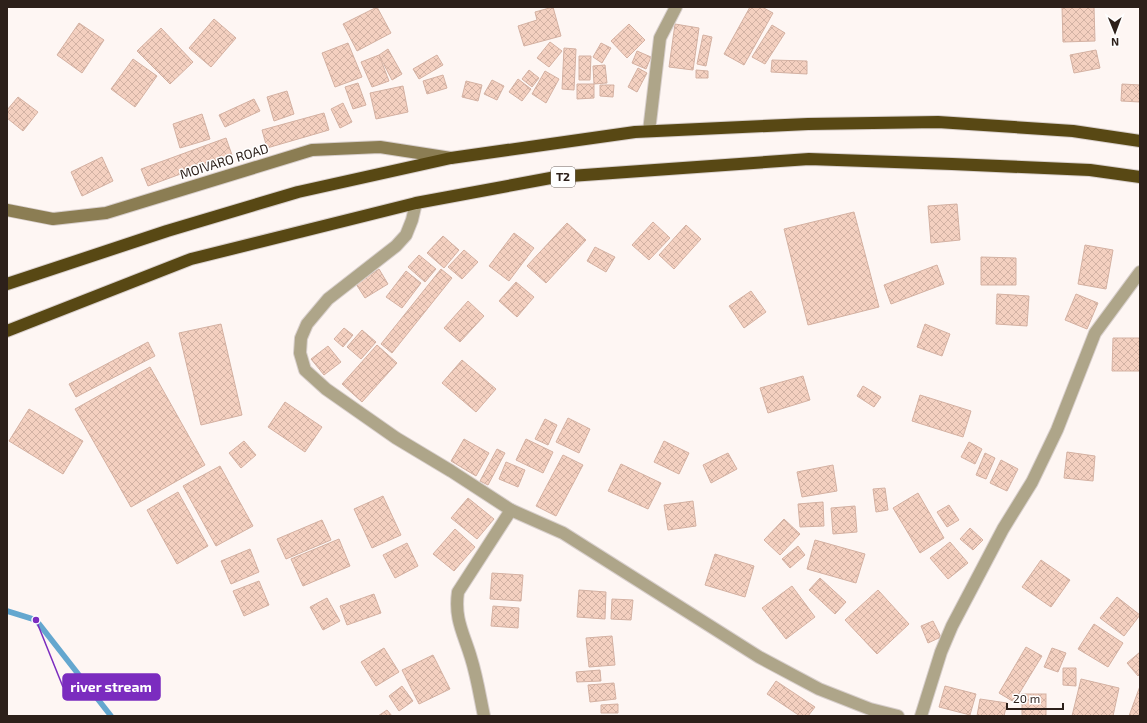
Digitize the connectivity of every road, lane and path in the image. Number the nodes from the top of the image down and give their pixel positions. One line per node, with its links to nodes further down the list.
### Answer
1 (676, 7): 2 (street)
2 (648, 131): 3 (highway); 4 (highway)
3 (1140, 141)
4 (451, 158): 7 (street, MOIVARO ROAD); 9 (highway)
5 (1140, 177): 6 (highway, T2)
6 (416, 203): 10 (highway, T2); 11 (street)
7 (7, 210)
8 (1140, 272): 14 (street)
9 (7, 284)
10 (7, 331)
11 (511, 510): 12 (street); 13 (street)
12 (484, 716)
13 (898, 716)
14 (921, 716)

